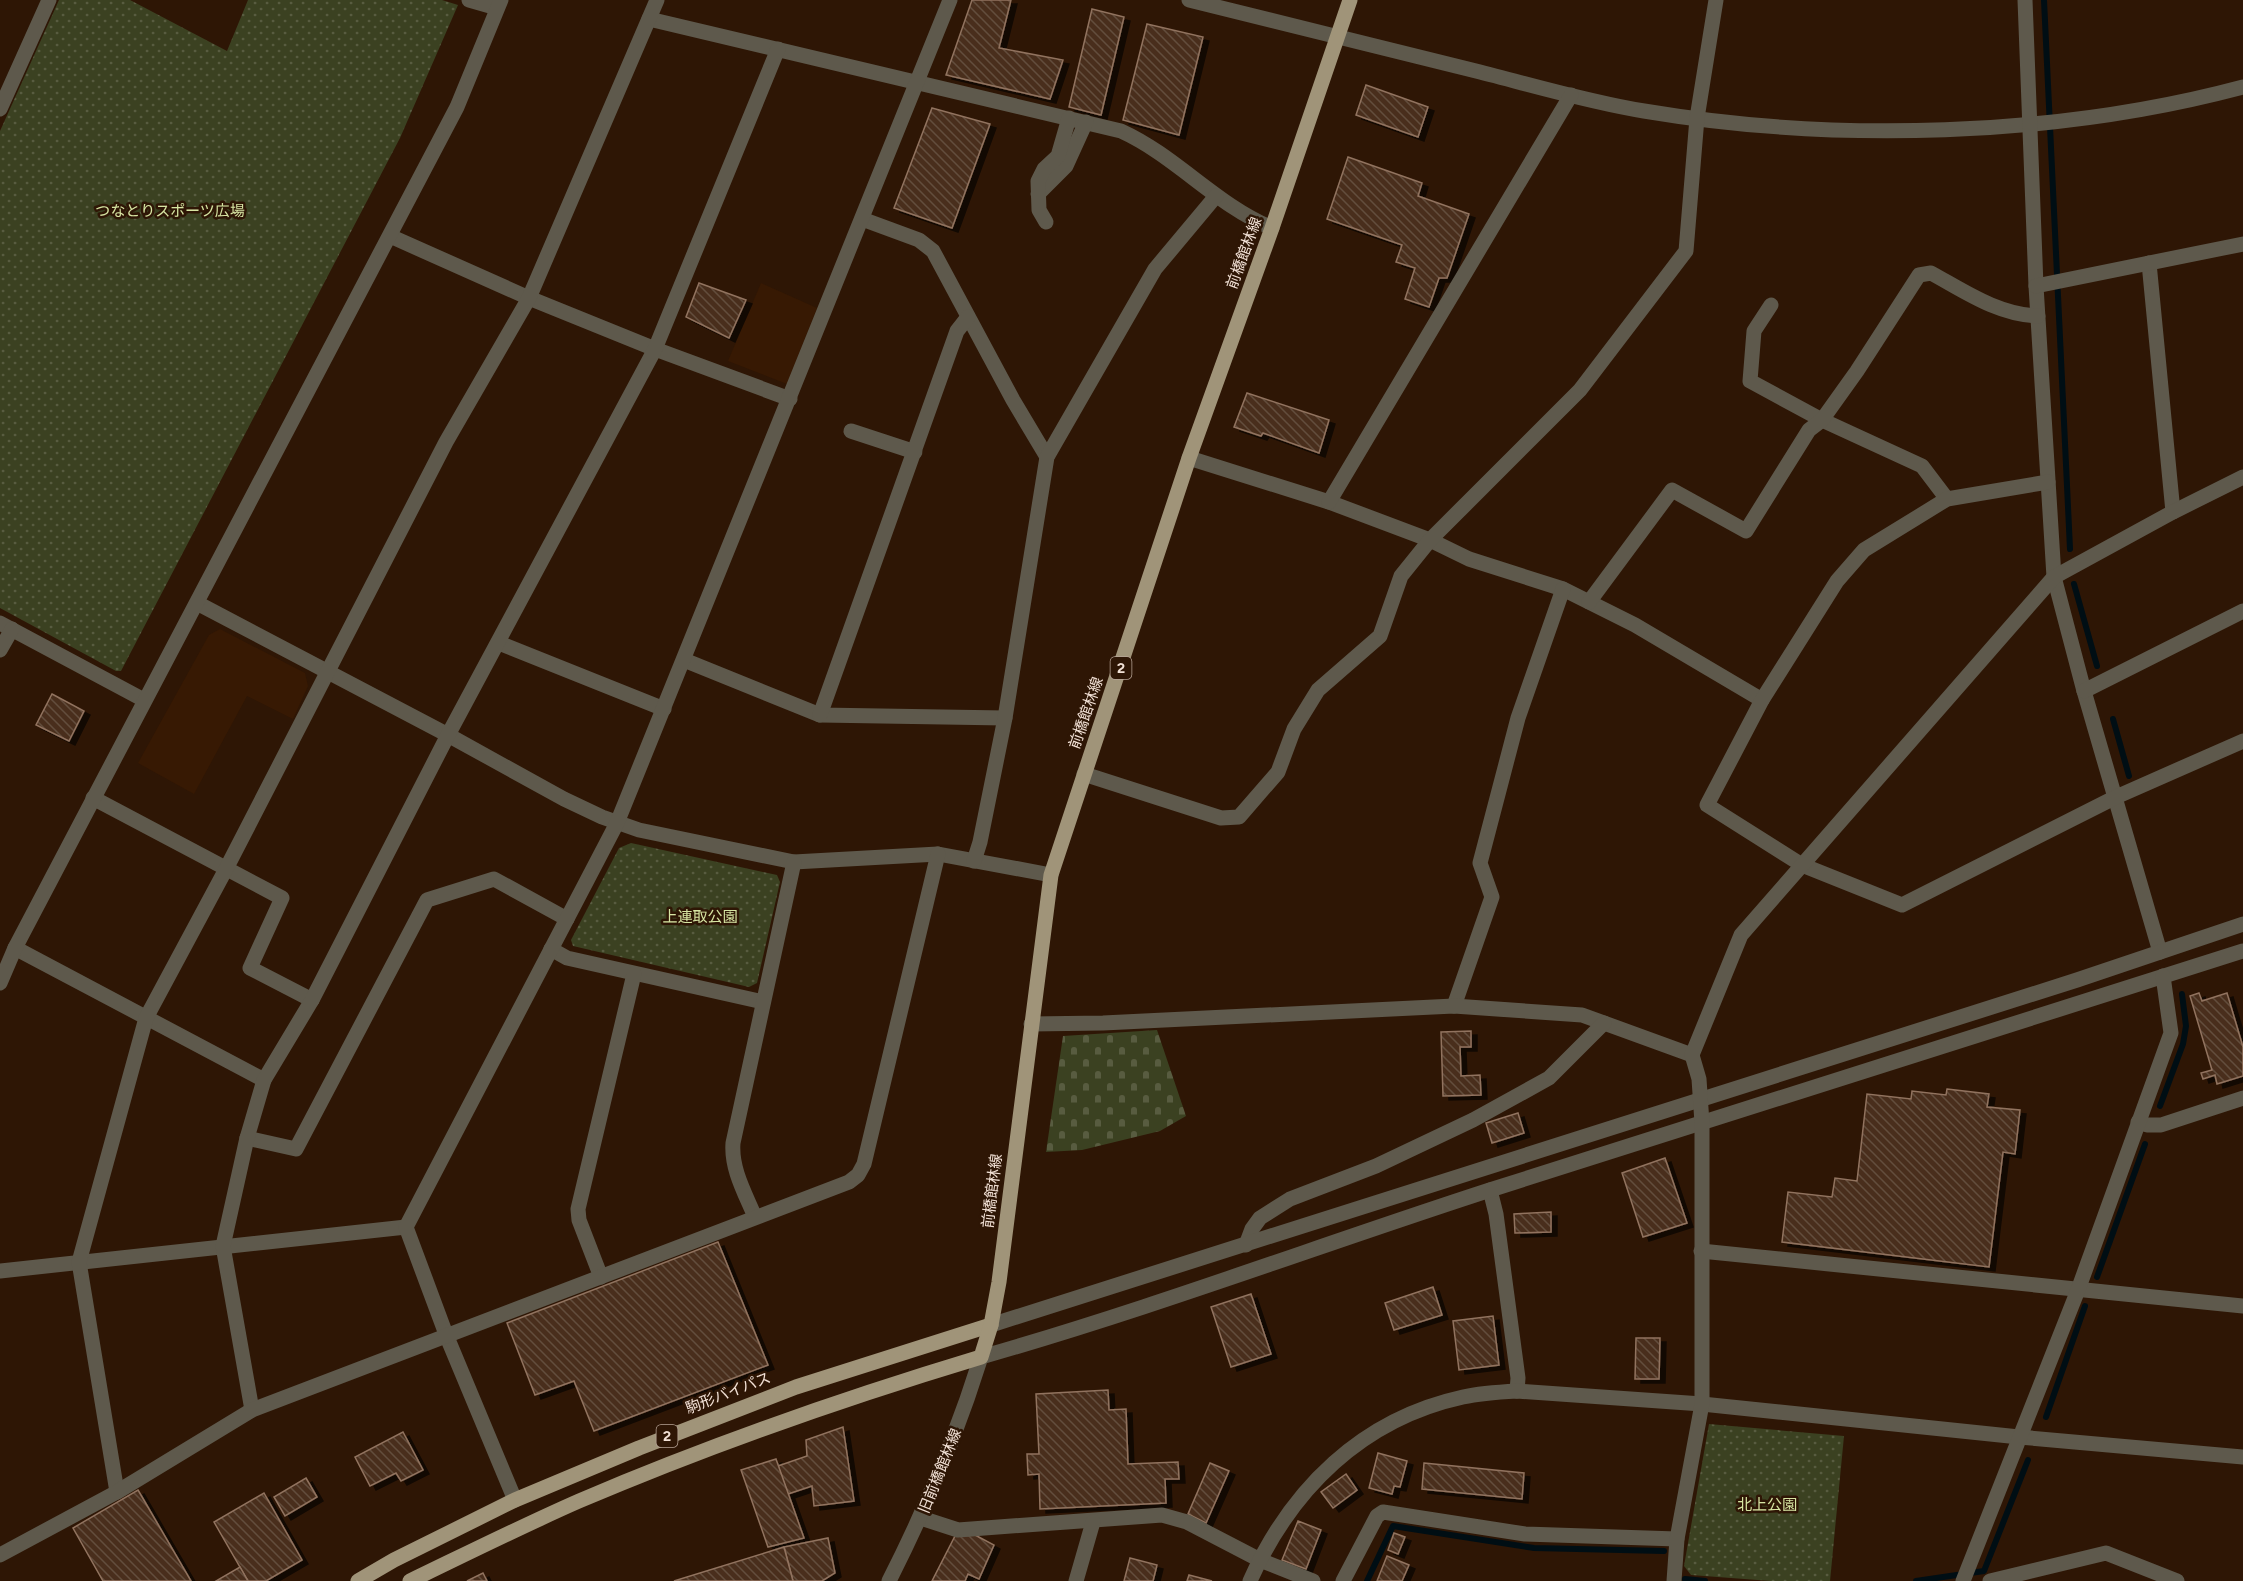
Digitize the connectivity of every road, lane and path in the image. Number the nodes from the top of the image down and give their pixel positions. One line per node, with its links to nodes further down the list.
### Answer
1 (49, 0): 16 (street)
2 (469, 0): 9 (street)
3 (657, 0): 10 (street)
4 (950, 0): 13 (street)
5 (1189, 0): 11 (street)
6 (1350, 0): 11 (main road, 前橋館林線 / 2)
7 (1716, 0): 18 (street)
8 (2025, 0): 20 (street)
9 (499, 4): 26 (street)
10 (649, 19): 12 (street); 30 (street)
11 (1338, 37): 15 (street); 25 (main road, 前橋館林線 / 2)
12 (778, 49): 13 (street); 34 (street)
13 (918, 83): 17 (street); 23 (street)
14 (2243, 87): 20 (street)
15 (1571, 95): 18 (street); 44 (street)
16 (0, 109)
17 (1069, 118): 19 (street); 21 (street)
18 (1697, 118): 20 (street); 46 (street)
19 (1086, 122): 21 (street); 22 (street)
20 (2030, 124): 29 (street)
21 (1038, 194): 24 (street)
22 (1216, 196): 25 (street); 39 (street)
23 (862, 219): 33 (street); 35 (street)
24 (1046, 222)
25 (1272, 228): 40 (main road, 前橋館林線 / 2)
26 (390, 236): 30 (street); 50 (street)
27 (2243, 244): 28 (street)
28 (2149, 263): 29 (street); 45 (street)
29 (2036, 286): 32 (street)
30 (529, 298): 34 (street); 56 (street)
31 (1771, 305): 36 (street)
32 (2038, 316): 36 (street); 42 (street)
33 (968, 317): 38 (street); 39 (street)
34 (656, 349): 35 (street); 53 (street)
35 (790, 399): 55 (street)
36 (1822, 420): 43 (street); 49 (street)
37 (851, 431): 38 (street)
38 (915, 452): 61 (street)
39 (1047, 456): 62 (street)
40 (1189, 459): 44 (street); 65 (main road, 前橋館林線 / 2)
41 (2243, 477): 45 (street)
42 (2048, 482): 43 (street); 47 (street)
43 (1947, 499): 59 (street)
44 (1329, 502): 46 (street)
45 (2173, 512): 47 (street)
46 (1431, 540): 48 (street); 65 (street)
47 (2054, 577): 57 (street); 72 (street)
48 (1563, 589): 49 (street); 86 (street)
49 (1589, 602): 59 (street)
50 (197, 603): 56 (street); 58 (street)
51 (2243, 611): 57 (street)
52 (6, 626): 54 (street); 58 (street)
53 (499, 643): 60 (street); 63 (street)
54 (0, 650)
55 (684, 660): 60 (street); 61 (street)
56 (327, 672): 63 (street); 73 (street)
57 (2084, 691): 66 (street)
58 (144, 700): 67 (street)
59 (1762, 700): 72 (street)
60 (664, 709): 68 (street)
61 (820, 715): 62 (street)
62 (1005, 718): 70 (street)
63 (448, 735): 68 (street); 84 (street)
64 (2243, 741): 66 (street)
65 (1084, 774): 74 (main road, 前橋館林線 / 2)
66 (2116, 797): 72 (street); 80 (street)
67 (93, 798): 73 (street); 77 (street)
68 (617, 823): 71 (street); 75 (street)
69 (938, 854): 70 (street); 71 (street); 98 (street)
70 (974, 861): 74 (street)
71 (794, 862): 85 (street)
72 (1802, 865): 90 (street)
73 (225, 869): 84 (street); 87 (street)
74 (1051, 875): 89 (main road, 前橋館林線 / 2)
75 (567, 920): 78 (street); 96 (street)
76 (2243, 924): 80 (street)
77 (15, 948): 83 (street); 87 (street)
78 (551, 949): 81 (street); 99 (street)
79 (2243, 951): 82 (street)
80 (2160, 952): 93 (street)
81 (634, 974): 85 (street); 105 (street)
82 (2163, 976): 94 (street); 95 (street)
83 (0, 983)
84 (312, 1000): 91 (street)
85 (763, 1002): 98 (street)
86 (1454, 1006): 88 (street); 89 (street)
87 (146, 1018): 91 (street); 103 (street)
88 (1604, 1023): 90 (street); 100 (street)
89 (1031, 1024): 108 (main road, 前橋館林線 / 2)
90 (1692, 1055): 93 (street)
91 (264, 1080): 96 (street)
92 (2243, 1098): 94 (street)
93 (1701, 1100): 95 (street); 100 (street)
94 (2138, 1122): 106 (street)
95 (1702, 1123): 97 (street); 102 (street)
96 (247, 1138): 101 (street)
97 (1490, 1190): 110 (street); 111 (street)
98 (755, 1216): 105 (street)
99 (406, 1227): 101 (street); 109 (street)
100 (1246, 1245): 108 (street)
101 (223, 1246): 103 (street); 113 (street)
102 (1701, 1251): 106 (street); 112 (street)
103 (79, 1262): 104 (street); 116 (street)
104 (0, 1271)
105 (601, 1277): 109 (street)
106 (2078, 1290): 107 (street); 114 (street)
107 (2243, 1306)
108 (991, 1325): 110 (main road, 前橋館林線 / 2); 117 (main road, 駒形バイパス / 2)
109 (447, 1337): 113 (street); 117 (street)
110 (981, 1357): 118 (street, 旧前橋館林線); 124 (main road, 2)
111 (1517, 1391): 112 (street); 122 (street)
112 (1702, 1404): 114 (street); 120 (street)
113 (252, 1410): 116 (street)
114 (2019, 1437): 115 (street); 131 (street)
115 (2243, 1457)
116 (117, 1492): 121 (street)
117 (515, 1500): 123 (main road, 駒形バイパス / 2)
118 (921, 1518): 119 (street); 125 (street, 旧前橋館林線)
119 (1093, 1522): 122 (street); 126 (street)
120 (1677, 1539): 129 (street); 130 (street)
121 (0, 1556)
122 (1260, 1560): 127 (street); 128 (street)
123 (358, 1581)
124 (410, 1581)
125 (889, 1581)
126 (1076, 1581)
127 (1250, 1581)
128 (1313, 1581)
129 (1343, 1581)
130 (1674, 1581)
131 (1963, 1581)
132 (1990, 1581): 133 (street)
133 (2177, 1581)

